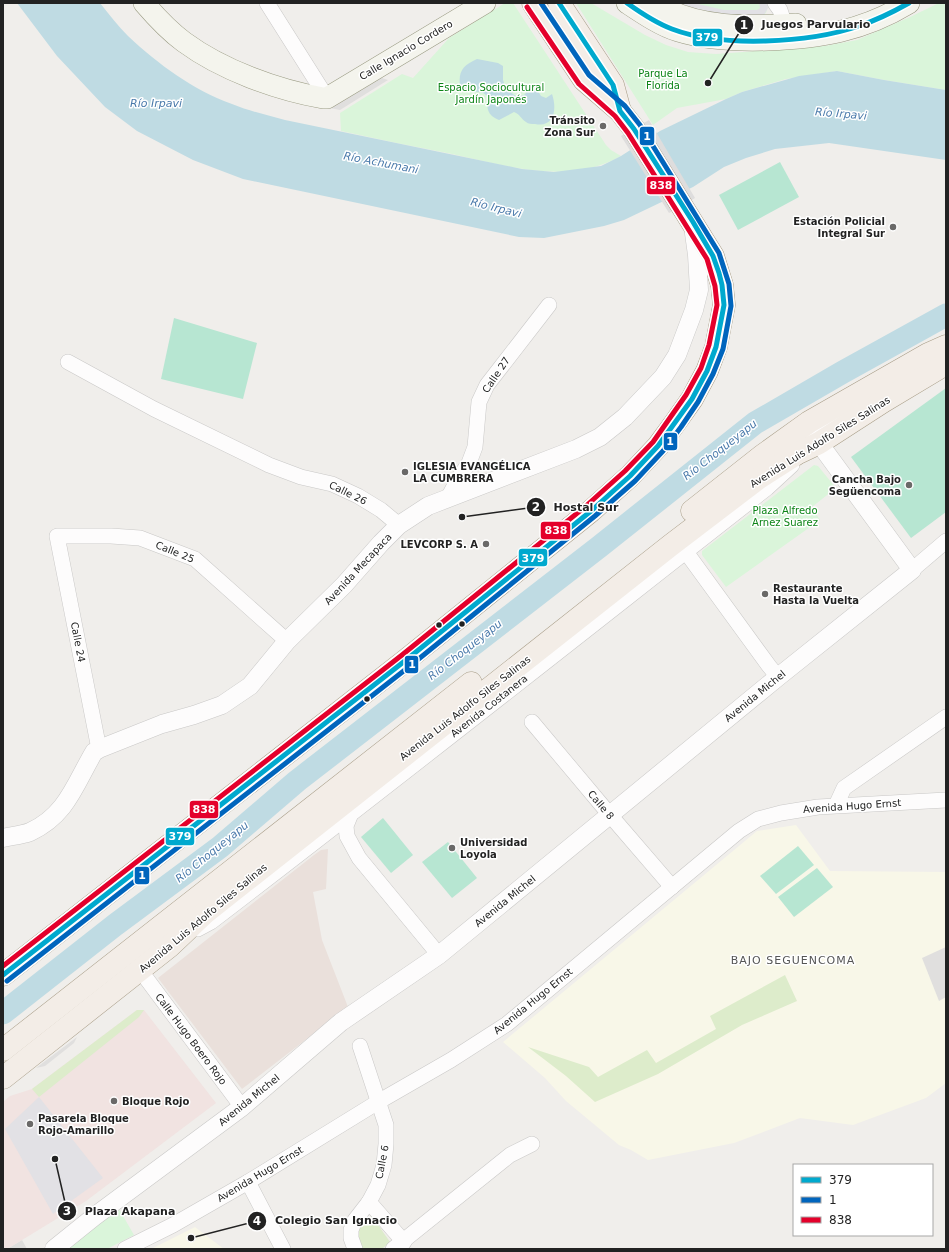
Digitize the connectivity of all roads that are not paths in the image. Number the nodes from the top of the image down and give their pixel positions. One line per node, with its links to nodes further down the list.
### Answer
1 (144, 3): 12 (main road)
2 (267, 3): 12 (street)
3 (485, 3): 12 (main road, Calle Ignacio Cordero)
4 (533, 3): 13 (main road)
5 (559, 3): 13 (main road)
6 (627, 3): 11 (main road)
7 (656, 3): 11 (main road)
8 (775, 3): 11 (street)
9 (881, 3): 11 (main road)
10 (909, 3): 11 (main road)
11 (785, 32)
12 (327, 98)
13 (620, 111): 14 (main road)
14 (687, 214): 15 (main road); 16 (street, Avenida Mecapaca)
15 (722, 285): 16 (street); 45 (main road)
16 (699, 290): 23 (street, Avenida Mecapaca)
17 (549, 305): 23 (street, Calle 27)
18 (946, 346): 21 (street); 47 (main road, Avenida Luis Adolfo Siles Salinas)
19 (68, 362): 24 (street, Calle 26)
20 (946, 364): 21 (main road, Avenida Luis Adolfo Siles Salinas)
21 (819, 443): 22 (main road, Avenida Luis Adolfo Siles Salinas); 28 (street)
22 (798, 453): 27 (street, Avenida Costanera); 42 (main road, Avenida Luis Adolfo Siles Salinas)
23 (448, 498): 24 (street, Avenida Mecapaca)
24 (399, 525): 29 (street, Avenida Mecapaca)
25 (57, 536): 29 (street, Calle 25); 33 (street, Calle 24)
26 (946, 541): 28 (street, Avenida Michel)
27 (686, 552): 30 (street); 36 (street, Avenida Costanera)
28 (912, 570): 30 (street, Avenida Michel)
29 (287, 641): 33 (street, Avenida Mecapaca)
30 (778, 676): 37 (street, Avenida Michel)
31 (946, 717): 35 (street)
32 (532, 722): 37 (street, Calle 8)
33 (99, 749): 38 (street)
34 (946, 800): 35 (street, Avenida Hugo Ernst)
35 (837, 805): 41 (street, Avenida Hugo Ernst)
36 (350, 816): 39 (street, Avenida Costanera); 40 (street)
37 (610, 816): 41 (street, Calle 8); 43 (street, Avenida Michel)
38 (3, 838)
39 (319, 840): 40 (street); 42 (street, Avenida Costanera)
40 (359, 858): 43 (street)
41 (672, 887): 49 (street, Avenida Hugo Ernst)
42 (170, 946): 44 (main road, Avenida Luis Adolfo Siles Salinas)
43 (439, 955): 50 (street, Avenida Michel)
44 (140, 970): 48 (main road, Avenida Luis Adolfo Siles Salinas); 50 (street, Calle Hugo Boero Rojo)
45 (3, 975)
46 (360, 1046): 49 (street, Calle 6)
47 (3, 1050)
48 (3, 1078)
49 (378, 1102): 52 (street, Avenida Hugo Ernst); 53 (street, Calle 6)
50 (242, 1107): 55 (street, Avenida Michel)
51 (532, 1144): 54 (street)
52 (248, 1182): 56 (street, Avenida Hugo Ernst); 57 (street)
53 (369, 1202): 54 (street); 58 (street, Calle 6)
54 (399, 1245)
55 (57, 1247)
56 (125, 1249)
57 (283, 1249)
58 (355, 1249)

